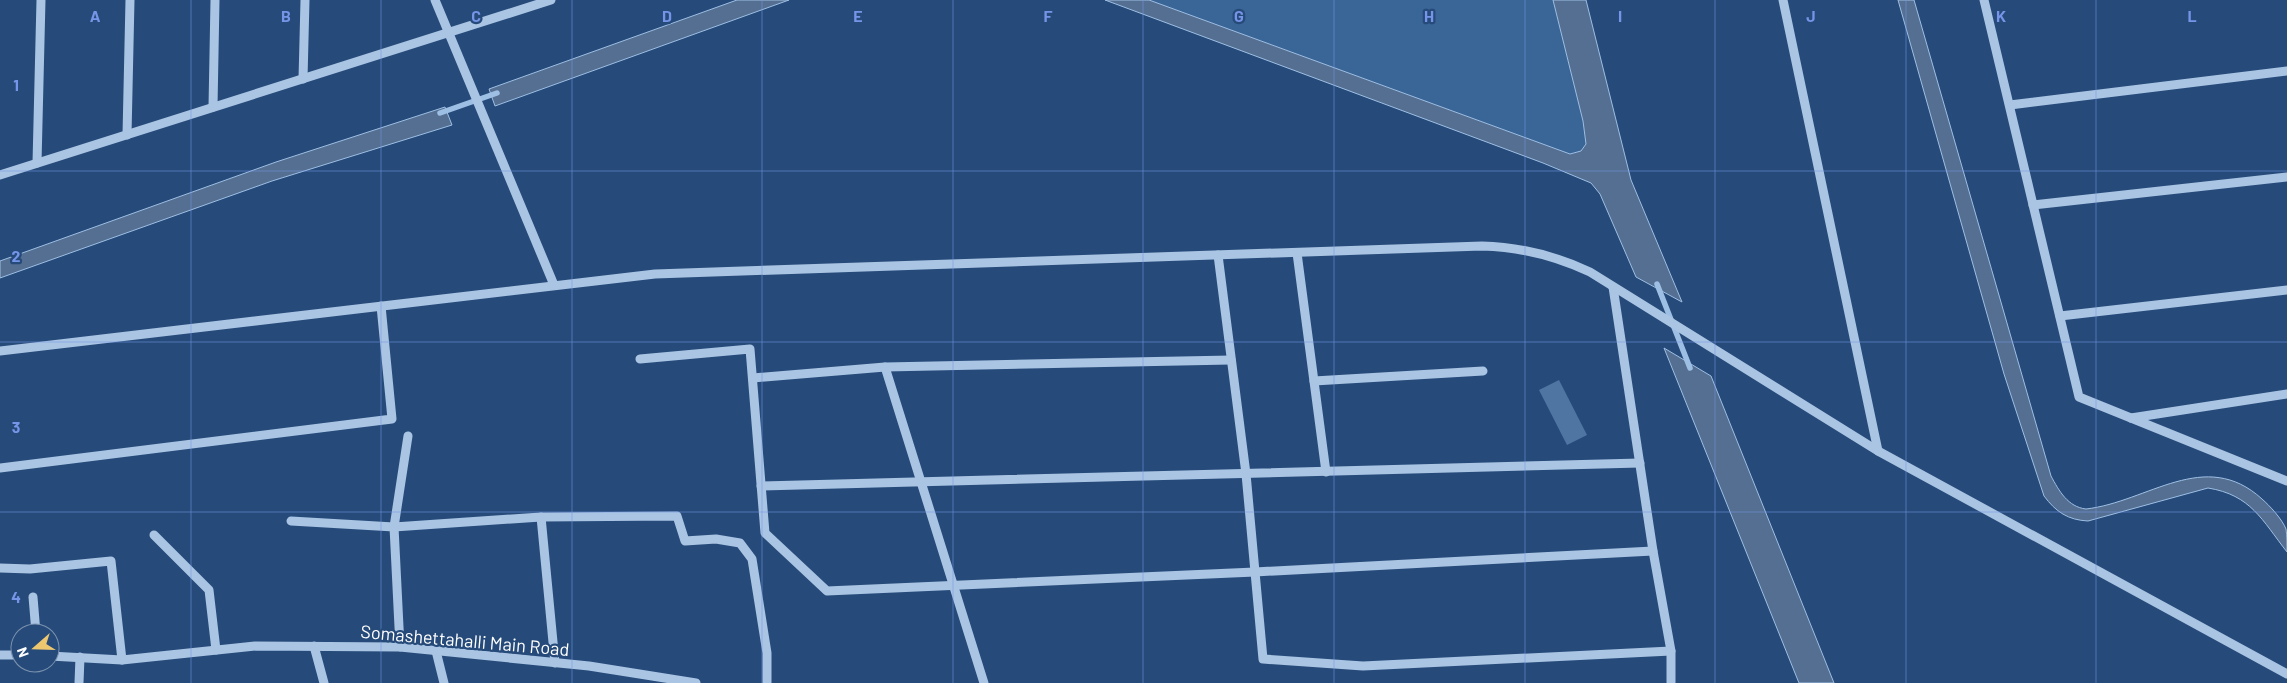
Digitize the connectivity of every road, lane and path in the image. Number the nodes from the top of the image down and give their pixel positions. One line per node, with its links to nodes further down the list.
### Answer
1 (41, 0): 15 (street)
2 (130, 0): 14 (street)
3 (215, 0): 13 (street)
4 (304, 0): 11 (street)
5 (435, 0): 9 (street)
6 (551, 0): 9 (street)
7 (1783, 0): 36 (street)
8 (1984, 0): 12 (street)
9 (448, 33): 11 (street); 21 (street)
10 (2287, 71): 12 (street)
11 (303, 79): 13 (street)
12 (2010, 105): 18 (street)
13 (213, 107): 14 (street)
14 (127, 135): 15 (street)
15 (37, 163): 16 (street)
16 (0, 175)
17 (2287, 177): 18 (street)
18 (2034, 205): 25 (street)
19 (1297, 253): 20 (street); 22 (street); 32 (street)
20 (1218, 255): 21 (street); 28 (street)
21 (554, 285): 24 (street)
22 (1614, 287): 36 (street); 37 (street)
23 (2287, 290): 25 (street)
24 (381, 306): 26 (street); 38 (street)
25 (2060, 316): 34 (street)
26 (0, 351)
27 (640, 359): 31 (street)
28 (1231, 360): 29 (street); 40 (street)
29 (885, 367): 31 (street); 42 (street)
30 (1484, 371): 32 (street)
31 (753, 378): 43 (street)
32 (1314, 381): 39 (street)
33 (2287, 394): 34 (street)
34 (2131, 418): 41 (street)
35 (408, 436): 46 (street)
36 (1878, 451): 63 (street)
37 (1640, 463): 39 (street); 48 (street)
38 (0, 468)
39 (1326, 472): 40 (street)
40 (1246, 474): 42 (street); 50 (street)
41 (2287, 481)
42 (921, 482): 43 (street); 51 (street)
43 (762, 486): 51 (street)
44 (541, 517): 46 (street); 62 (street); 69 (street)
45 (291, 521): 46 (street)
46 (394, 527): 55 (street)
47 (154, 535): 56 (street)
48 (1653, 551): 50 (street); 57 (street)
49 (0, 568): 61 (street)
50 (1255, 572): 51 (street); 57 (street)
51 (954, 586): 70 (street)
52 (33, 598): 53 (street)
53 (35, 623)
54 (314, 646): 55 (street, Somashettahalli Main Road); 56 (street, Somashettahalli Main Road); 66 (street)
55 (400, 648): 58 (street, Somashettahalli Main Road)
56 (216, 650): 61 (street, Somashettahalli Main Road)
57 (1671, 650): 71 (street)
58 (436, 651): 62 (street, Somashettahalli Main Road); 67 (street)
59 (60, 656): 60 (street, Somashettahalli Main Road)
60 (80, 657): 61 (street, Somashettahalli Main Road); 65 (street)
61 (122, 660)
62 (555, 663): 64 (street, Somashettahalli Main Road)
63 (2287, 674)
64 (664, 680): 68 (street, Somashettahalli Main Road)
65 (79, 683)
66 (324, 683)
67 (444, 683)
68 (696, 683)
69 (767, 683)
70 (984, 683)
71 (1671, 683)

